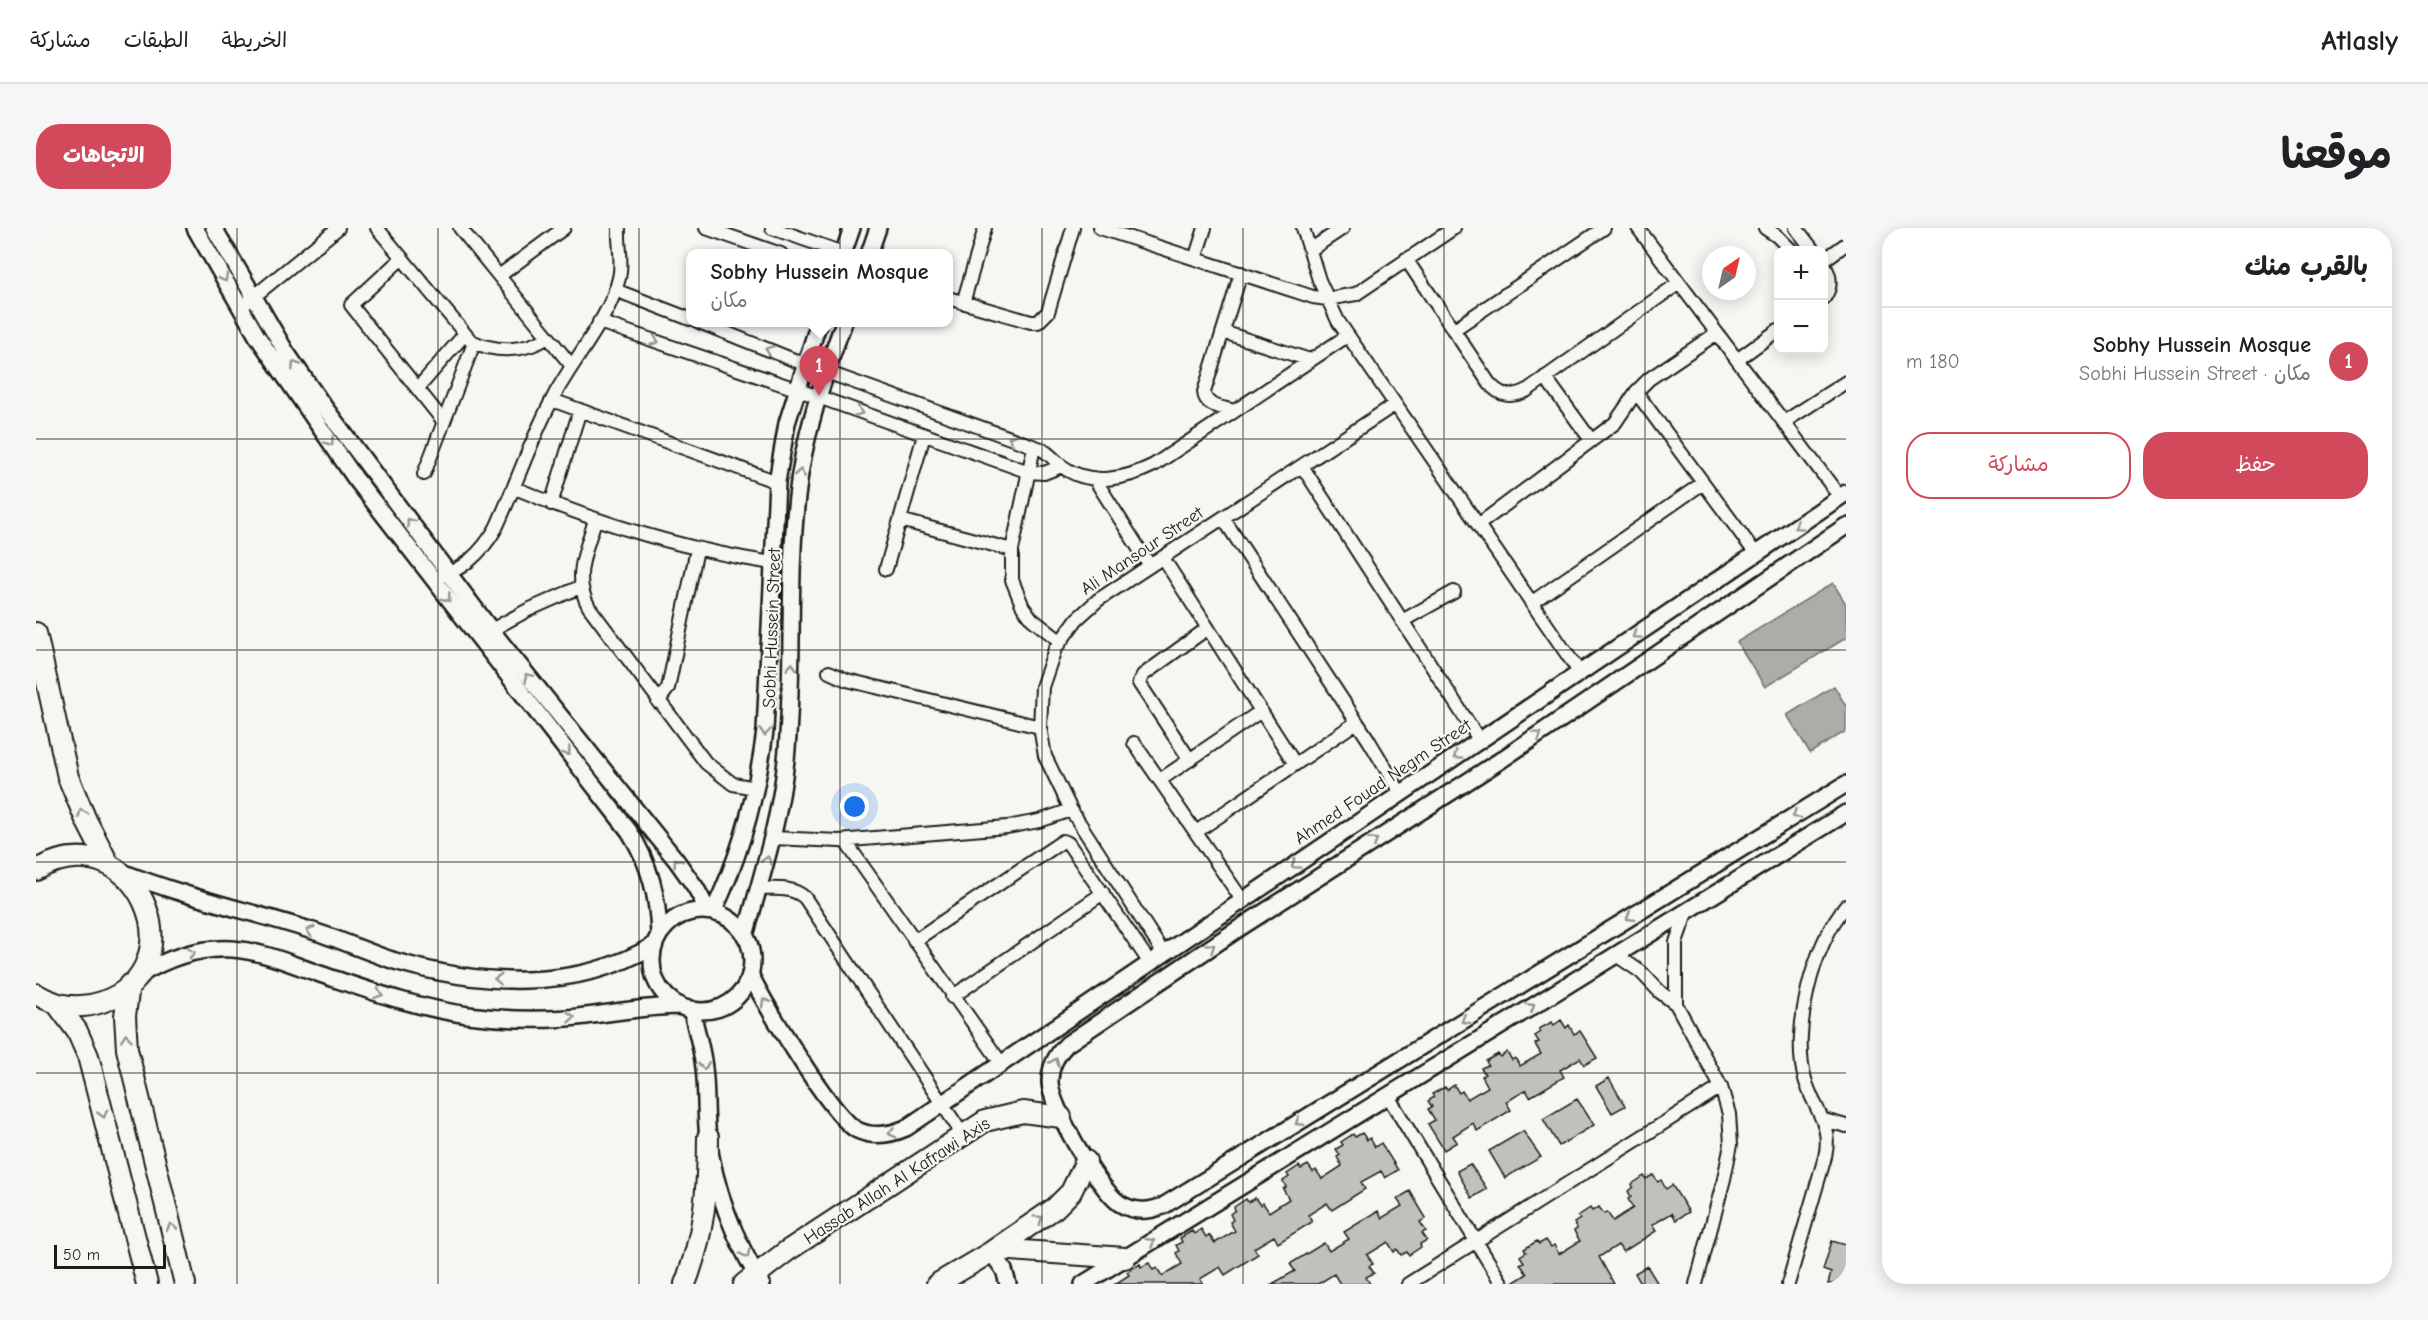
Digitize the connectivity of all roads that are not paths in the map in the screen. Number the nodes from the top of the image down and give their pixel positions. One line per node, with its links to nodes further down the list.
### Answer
1 (195, 228): 46 (street, one-way to 46)
2 (214, 228): 42 (street)
3 (338, 228): 42 (street)
4 (377, 228): 33 (street)
5 (460, 228): 38 (street)
6 (564, 228): 38 (street)
7 (620, 228): 40 (street)
8 (706, 228): 27 (street)
9 (772, 228): 28 (street)
10 (852, 228): 29 (street)
11 (878, 228): 30 (street)
12 (986, 228): 45 (street)
13 (1073, 228): 45 (street)
14 (1100, 228): 23 (street)
15 (1205, 228): 34 (street)
16 (1303, 228): 31 (street)
17 (1343, 228): 31 (street)
18 (1454, 228): 35 (street)
19 (1604, 228): 52 (street)
20 (1638, 228): 39 (street)
21 (1765, 228): 25 (street)
22 (1796, 228): 26 (street)
23 (1123, 232): 34 (street)
24 (1846, 244): 32 (street)
25 (1787, 246)
26 (1810, 246)
27 (767, 249)
28 (832, 249)
29 (844, 249)
30 (871, 249)
31 (1310, 250): 43 (street)
32 (1828, 257)
33 (402, 258): 58 (street); 66 (street)
34 (1195, 259): 36 (street)
35 (1406, 260): 43 (street); 52 (street)
36 (1241, 273): 43 (street); 53 (street)
37 (1828, 274): 41 (street)
38 (499, 276): 57 (street)
39 (1679, 282): 54 (street); 64 (street)
40 (615, 290): 47 (street); 48 (street)
41 (1828, 291)
42 (253, 298): 46 (street); 101 (street, one-way to 42)
43 (1327, 299): 56 (street)
44 (953, 300): 45 (street)
45 (963, 303)
46 (240, 308): 102 (street, one-way to 102)
47 (686, 317)
48 (599, 322): 62 (street); 67 (street, one-way to 67)
49 (712, 327): 61 (street, one-way to 49)
50 (817, 327): 61 (street, Sobhi Hussein Street)
51 (842, 327): 63 (street, Sobhi Hussein Street)
52 (1453, 330): 64 (street)
53 (1223, 332): 59 (street); 73 (street)
54 (1717, 333): 60 (street); 68 (street)
55 (1774, 334): 60 (street)
56 (1347, 336): 59 (street); 71 (street)
57 (548, 337): 58 (street); 62 (street)
58 (469, 339): 66 (street); 74 (street)
59 (1310, 360): 73 (street)
60 (1737, 360): 75 (street)
61 (804, 364): 63 (street); 67 (street, Sobhi Hussein Street)
62 (571, 365): 70 (street)
63 (826, 372): 69 (street, Sobhi Hussein Street); 78 (street, one-way to 63)
64 (1545, 377): 77 (street)
65 (1846, 382): 75 (street)
66 (418, 388): 74 (street)
67 (796, 389): 69 (street); 84 (street, Sobhi Hussein Street)
68 (1636, 392): 77 (street); 85 (street)
69 (818, 397): 76 (street, one-way to 76); 128 (street, Sobhi Hussein Street, one-way to 69)
70 (552, 400): 72 (street); 86 (street)
71 (1394, 405): 80 (street, Ali Mansour Street); 92 (street)
72 (580, 410): 84 (street); 88 (street)
73 (1234, 411): 83 (street)
74 (444, 422): 82 (street)
75 (1784, 422): 87 (street)
76 (924, 435): 81 (street); 91 (street)
77 (1591, 440): 92 (street)
78 (1034, 447): 79 (street); 81 (street)
79 (1062, 466): 81 (street); 83 (street)
80 (1302, 466): 89 (street, Ali Mansour Street); 106 (street)
81 (1029, 472): 95 (street)
82 (424, 474)
83 (1094, 478): 99 (street)
84 (777, 482): 98 (street, Sobhi Hussein Street)
85 (1703, 483): 96 (street); 105 (street)
86 (515, 488): 88 (street); 101 (street)
87 (1843, 495): 96 (street, Ahmed Fouad Negm Street, one-way to 96)
88 (551, 504): 90 (street)
89 (1223, 518): 97 (street, Ali Mansour Street); 115 (street)
90 (595, 520): 94 (street); 103 (street)
91 (900, 520): 95 (street); 100 (street)
92 (1478, 525): 105 (street)
93 (1846, 526): 159 (street, one-way to 93)
94 (697, 549): 98 (street); 113 (street)
95 (1012, 550): 110 (street)
96 (1756, 554): 112 (street, Ahmed Fouad Negm Street, one-way to 112)
97 (1162, 558): 99 (street, Ali Mansour Street); 107 (street)
98 (772, 563): 123 (street, Sobhi Hussein Street, one-way to 123)
99 (1150, 566): 110 (street, Ali Mansour Street)
100 (886, 569)
101 (450, 575): 102 (street); 109 (street)
102 (433, 579): 109 (street, one-way to 109)
103 (580, 587): 109 (street); 113 (street)
104 (1454, 592): 106 (street)
105 (1531, 603): 112 (street)
106 (1402, 621): 117 (street)
107 (1208, 628): 114 (street); 119 (street)
108 (36, 633): 132 (main road, one-way to 108)
109 (484, 634): 141 (street, one-way to 109); 143 (street, one-way to 143)
110 (1060, 641): 116 (street, Ali Mansour Street)
111 (829, 672): 116 (street)
112 (1580, 673): 117 (street, Ahmed Fouad Negm Street)
113 (658, 702): 123 (street)
114 (1261, 711): 119 (street); 120 (street)
115 (1357, 722): 120 (street); 124 (street)
116 (1040, 728): 125 (street, Ali Mansour Street)
117 (1480, 741): 124 (street, Ahmed Fouad Negm Street, one-way to 124)
118 (1134, 743): 121 (street)
119 (1190, 760): 121 (street)
120 (1295, 764): 127 (street)
121 (1160, 780): 127 (street)
122 (1846, 784): 129 (street, one-way to 129)
123 (756, 788): 141 (street, Sobhi Hussein Street)
124 (1401, 794): 138 (street, Ahmed Fouad Negm Street, one-way to 138)
125 (1071, 810): 130 (street); 145 (street, Ali Mansour Street)
126 (1846, 813): 131 (street)
127 (1196, 832): 138 (street)
128 (773, 838): 130 (street); 135 (street, Sobhi Hussein Street, one-way to 128)
129 (1756, 840): 131 (street); 134 (street)
130 (844, 841): 144 (street)
131 (1768, 862): 137 (street)
132 (115, 868): 133 (main road); 143 (street, one-way to 132); 149 (main road)
133 (36, 870)
134 (1699, 875): 137 (street); 164 (street, one-way to 164)
135 (758, 889): 142 (street, Sobhi Hussein Street); 158 (street)
136 (1103, 893): 144 (street); 147 (street); 151 (street)
137 (1712, 896): 140 (street)
138 (1243, 901): 145 (street, Ahmed Fouad Negm Street)
139 (1846, 906): 160 (street)
140 (1687, 911): 146 (street); 153 (street)
141 (710, 912): 142 (street); 143 (street)
142 (745, 936): 148 (street)
143 (657, 940): 154 (street)
144 (914, 941): 151 (street)
145 (1164, 954): 147 (street, Ahmed Fouad Negm Street)
146 (1616, 955): 153 (street); 157 (street, one-way to 146)
147 (1150, 963): 155 (street, Ahmed Fouad Negm Street)
148 (750, 974): 154 (street); 158 (street, Ahmed Fouad Negm Street, one-way to 148)
149 (134, 981): 152 (main road); 154 (street, one-way to 154); 171 (main road, one-way to 149)
150 (36, 994): 152 (main road)
151 (952, 997): 155 (street)
152 (57, 1004): 170 (main road, one-way to 170)
153 (1676, 1004): 156 (street)
154 (686, 1008): 163 (street, one-way to 163)
155 (1001, 1064): 158 (street, Ahmed Fouad Negm Street)
156 (1721, 1087): 165 (street); 177 (street)
157 (1388, 1096): 165 (street); 167 (street, one-way to 157)
158 (942, 1104): 162 (street)
159 (1061, 1117): 162 (main road, Hassab Allah Al Kafrawi Axis); 164 (street)
160 (1824, 1120): 161 (street); 178 (street)
161 (1846, 1126)
162 (963, 1135): 168 (main road, Hassab Allah Al Kafrawi Axis)
163 (708, 1137): 168 (street, one-way to 168); 172 (main road)
164 (1086, 1161): 166 (main road, one-way to 164)
165 (1476, 1240): 175 (street); 176 (street)
166 (993, 1250): 167 (main road); 173 (main road); 174 (street)
167 (1125, 1258): 169 (street)
168 (754, 1281)
169 (1089, 1282)
170 (147, 1284)
171 (185, 1284)
172 (685, 1284)
173 (937, 1284)
174 (1008, 1284)
175 (1408, 1284)
176 (1502, 1284)
177 (1696, 1284)
178 (1788, 1284)

